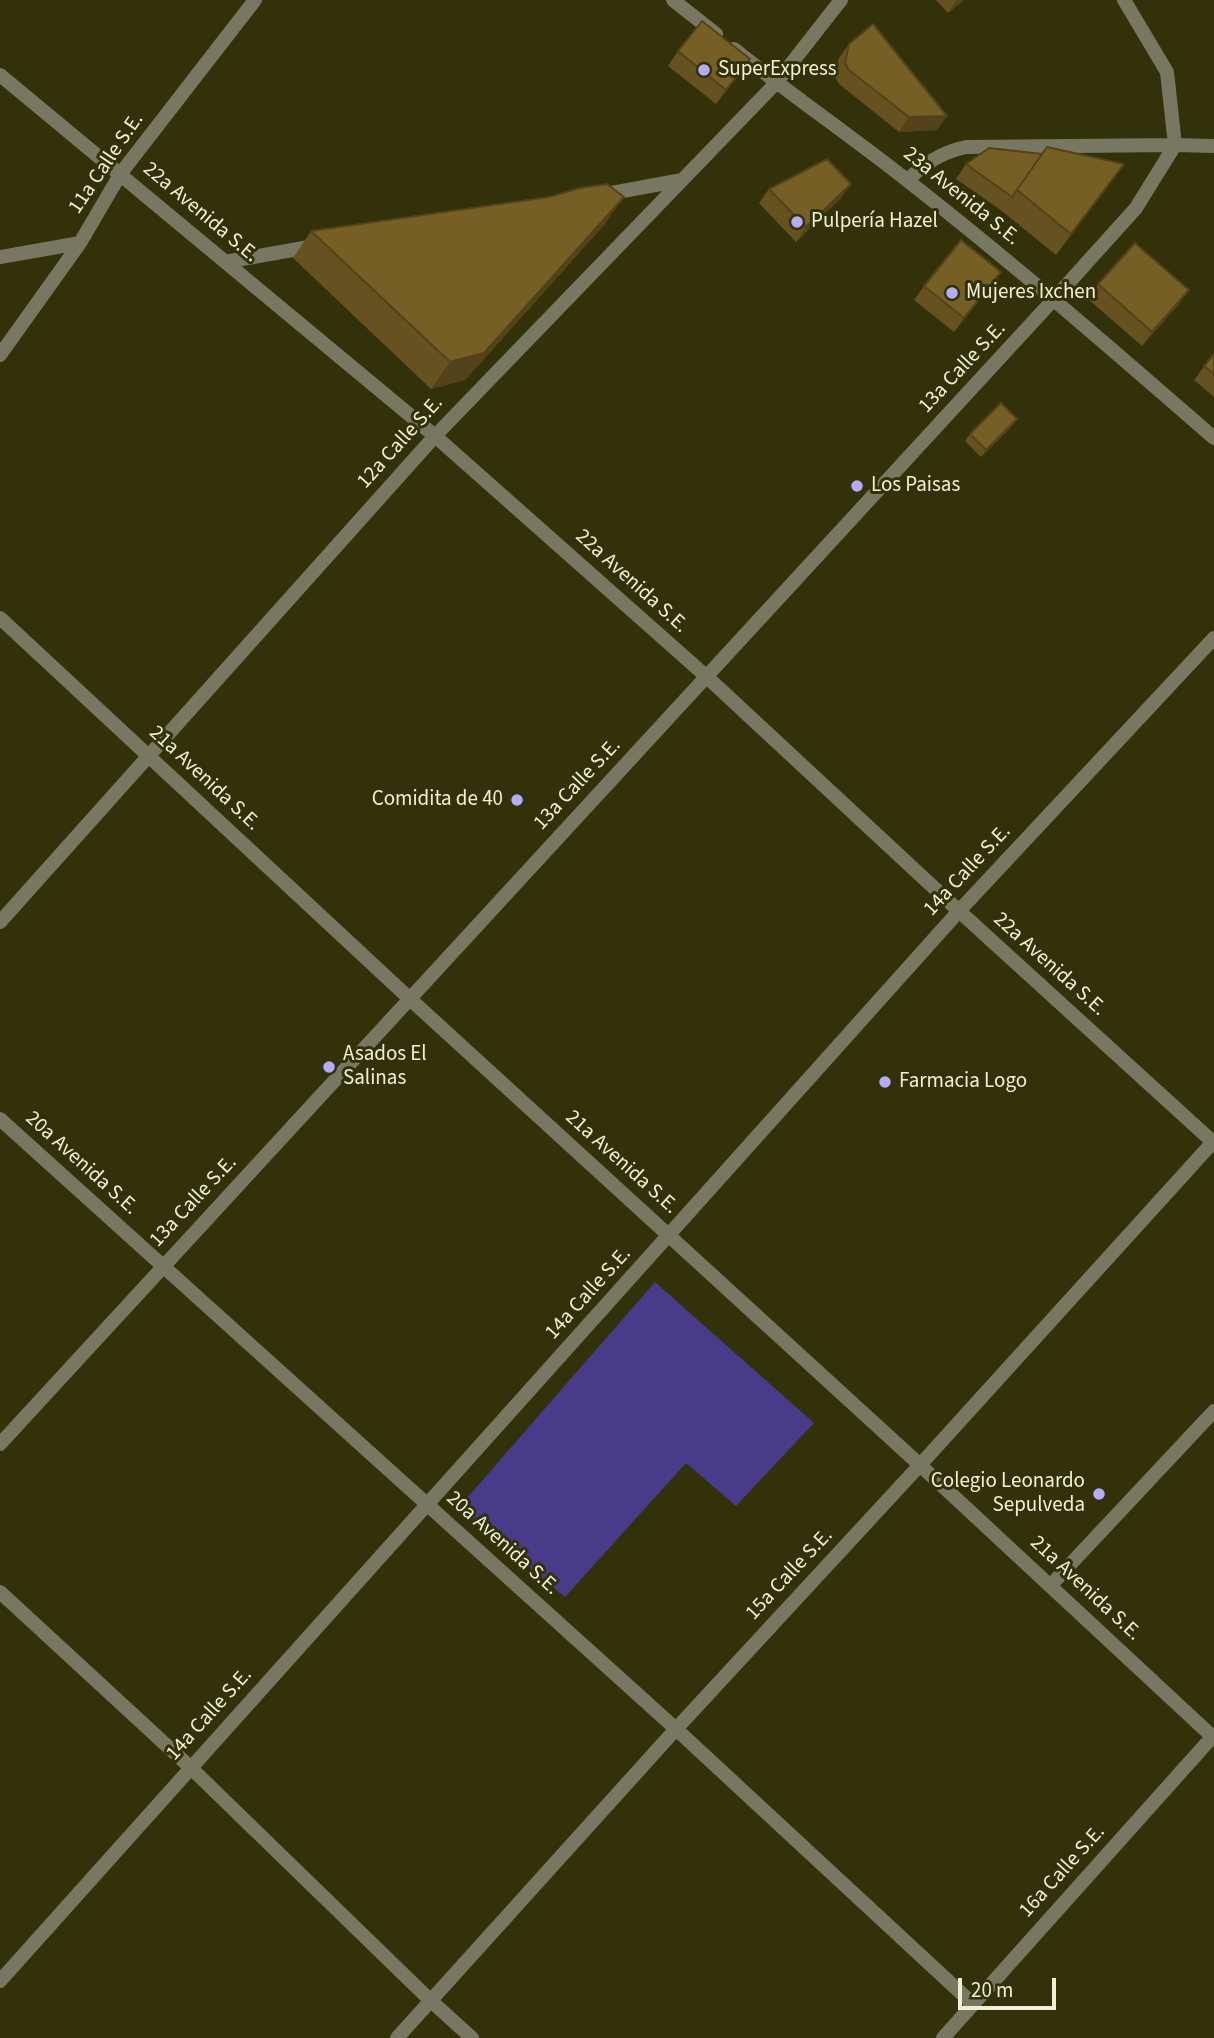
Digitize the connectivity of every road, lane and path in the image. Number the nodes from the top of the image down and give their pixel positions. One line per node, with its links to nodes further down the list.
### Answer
1 (255, 0): 9 (street, 11a Calle S.E.)
2 (673, 0): 6 (street, 23a Avenida S.E.)
3 (841, 0): 6 (street, 12a Calle S.E.)
4 (1124, 0): 7 (street)
5 (0, 75): 9 (street, 22a Avenida S.E.)
6 (776, 83): 10 (street, 12a Calle S.E.); 11 (street, 23a Avenida S.E.)
7 (1175, 145): 8 (street); 11 (street); 17 (street, 13a Calle S.E.)
8 (1214, 146)
9 (121, 173): 13 (street, 11a Calle S.E.); 16 (street, 22a Avenida S.E.)
10 (682, 180): 12 (street); 19 (street, 12a Calle S.E.)
11 (907, 180): 17 (street, 23a Avenida S.E.)
12 (588, 197)
13 (80, 243): 15 (street); 18 (street, 11a Calle S.E.)
14 (332, 243): 16 (street)
15 (0, 257)
16 (225, 262): 19 (street, 22a Avenida S.E.)
17 (1054, 299): 20 (street, 23a Avenida S.E.); 23 (street, 13a Calle S.E.)
18 (0, 355)
19 (435, 436): 23 (street, 22a Avenida S.E.); 24 (street, 12a Calle S.E.)
20 (1214, 438)
21 (0, 618): 24 (street, 21a Avenida S.E.)
22 (1214, 638): 25 (street, 14a Calle S.E.)
23 (707, 677): 25 (street, 22a Avenida S.E.); 27 (street, 13a Calle S.E.)
24 (148, 756): 26 (street, 12a Calle S.E.); 27 (street, 21a Avenida S.E.)
25 (959, 911): 29 (street, 22a Avenida S.E.); 30 (street, 14a Calle S.E.)
26 (0, 922)
27 (410, 999): 30 (street, 21a Avenida S.E.); 31 (street, 13a Calle S.E.)
28 (0, 1119): 31 (street, 20a Avenida S.E.)
29 (1214, 1142): 34 (street, 15a Calle S.E.)
30 (669, 1236): 34 (street, 21a Avenida S.E.); 35 (street, 14a Calle S.E.)
31 (163, 1266): 33 (street, 13a Calle S.E.); 35 (street, 20a Avenida S.E.)
32 (1214, 1411): 36 (street)
33 (0, 1444)
34 (920, 1465): 36 (street, 21a Avenida S.E.); 38 (street, 15a Calle S.E.)
35 (428, 1505): 38 (street, 20a Avenida S.E.); 40 (street, 14a Calle S.E.)
36 (1050, 1586): 39 (street, 21a Avenida S.E.)
37 (0, 1592): 40 (street)
38 (676, 1729): 42 (street, 15a Calle S.E.); 43 (street, 20a Avenida S.E.)
39 (1213, 1737): 43 (street, 16a Calle S.E.)
40 (191, 1768): 41 (street, 14a Calle S.E.); 42 (street)
41 (0, 1981)
42 (431, 2001): 44 (street, 15a Calle S.E.); 45 (street)
43 (973, 2004): 46 (street, 16a Calle S.E.)
44 (397, 2038)
45 (472, 2038)
46 (943, 2038)

